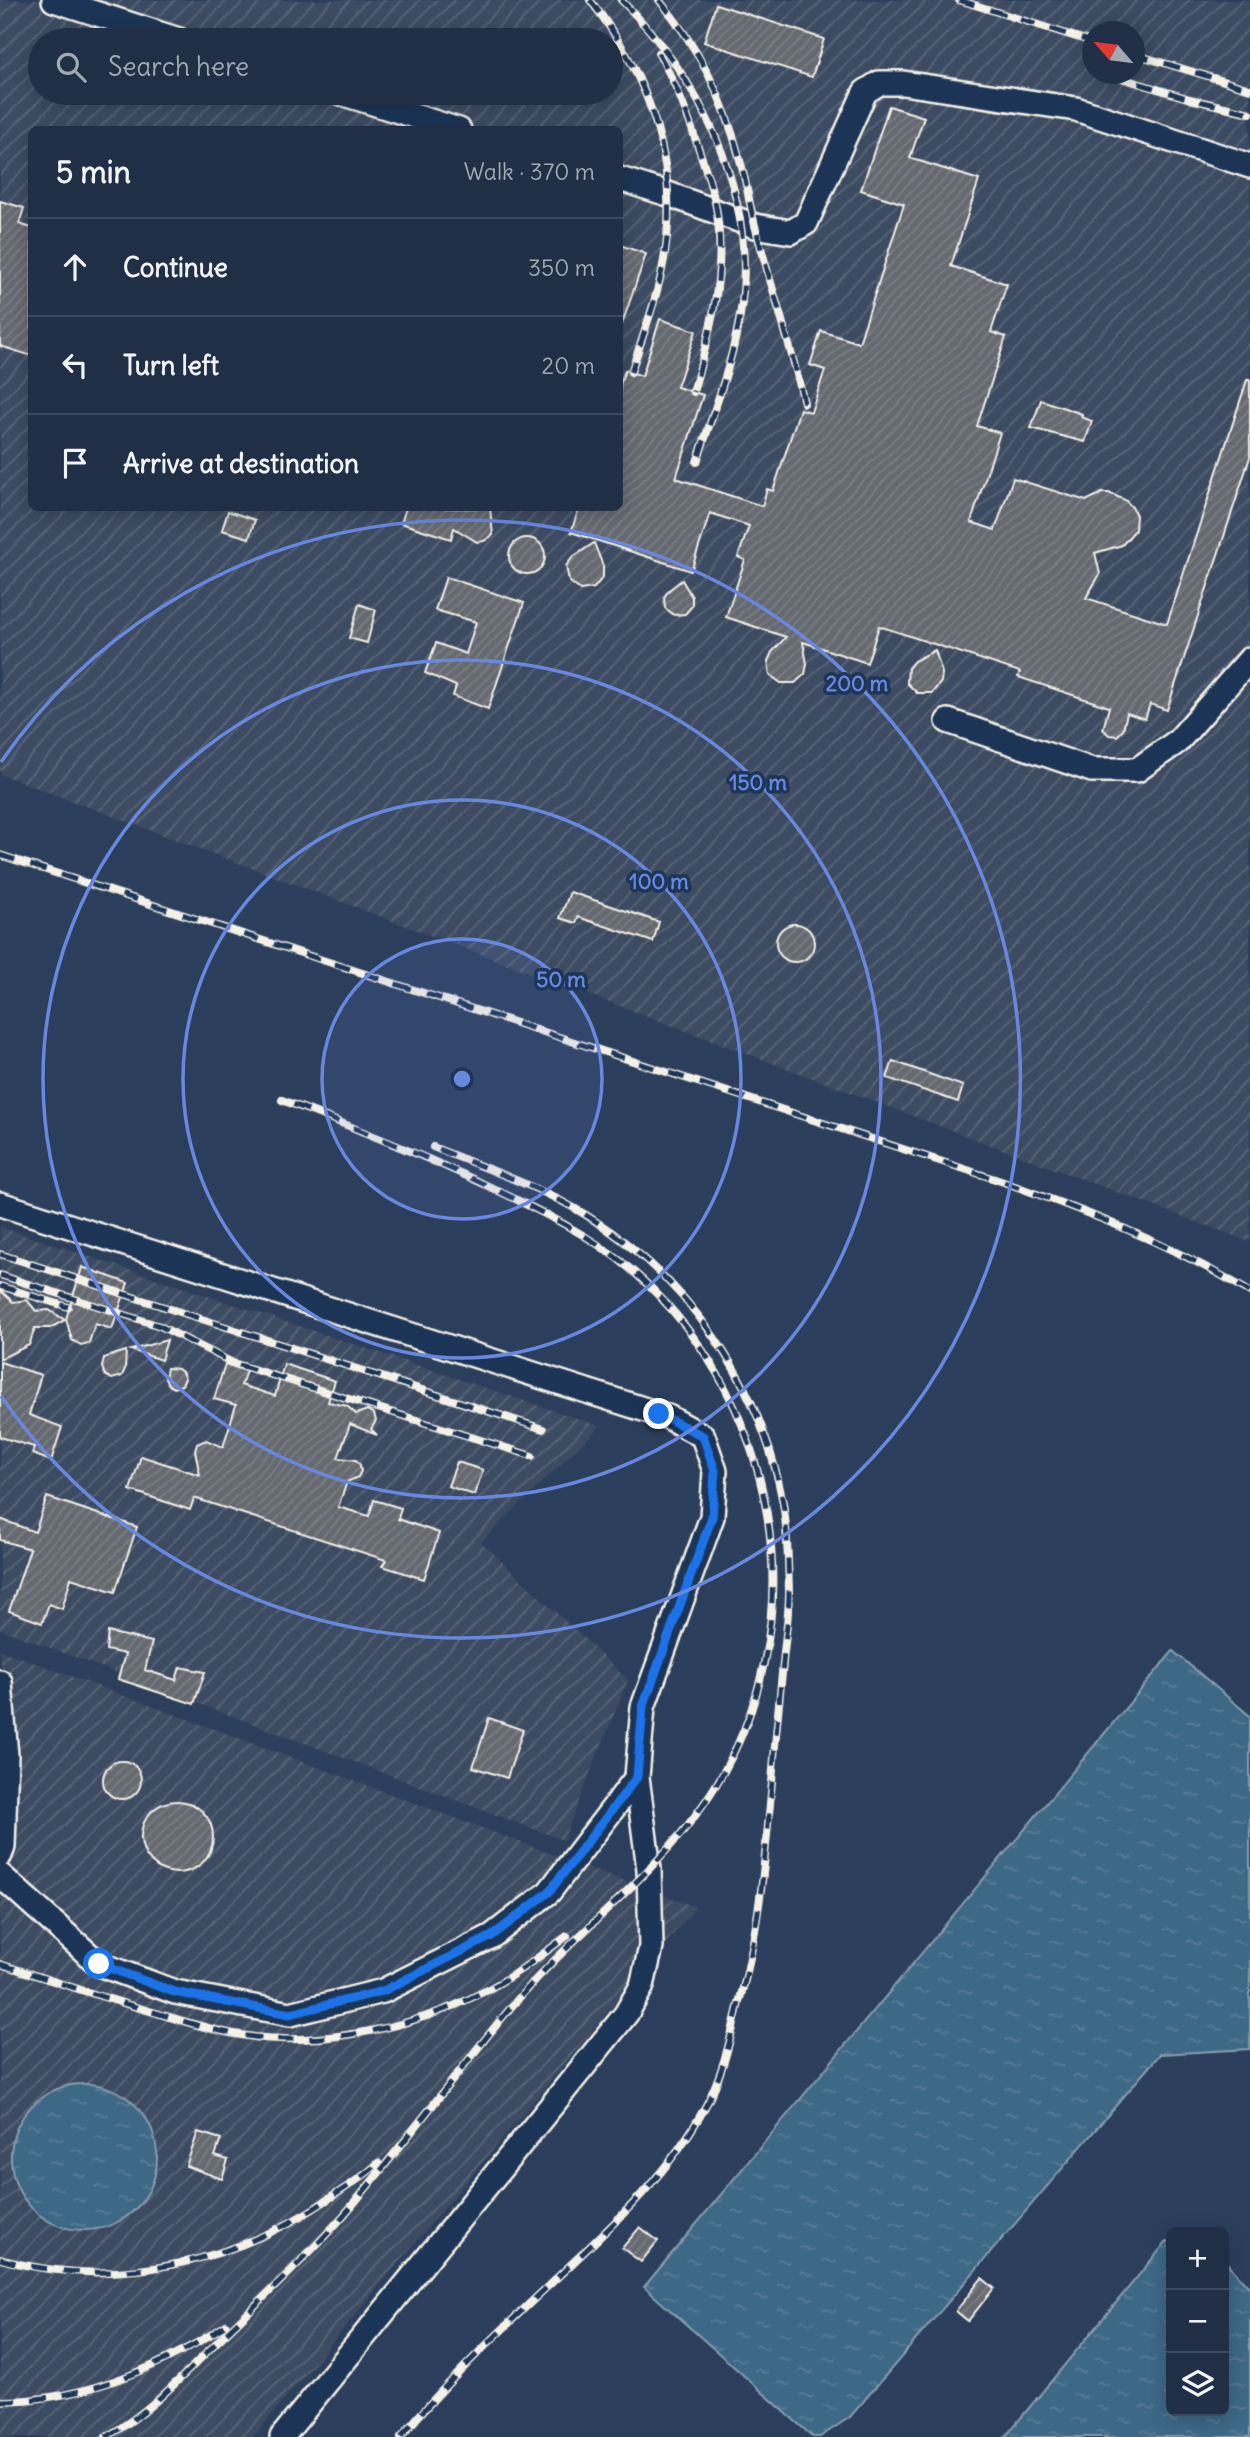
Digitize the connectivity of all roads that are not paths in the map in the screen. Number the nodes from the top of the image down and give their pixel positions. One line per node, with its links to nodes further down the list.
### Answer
1 (54, 0): 2 (street)
2 (142, 28)
3 (379, 105): 4 (street)
4 (446, 126)
5 (1250, 166): 6 (street)
6 (623, 180)
7 (1250, 659): 8 (street)
8 (948, 721)
9 (0, 1203): 11 (street)
10 (0, 1682): 12 (street)
11 (637, 1777): 13 (street); 14 (street)
12 (0, 1855)
13 (0, 1875)
14 (282, 2437)

